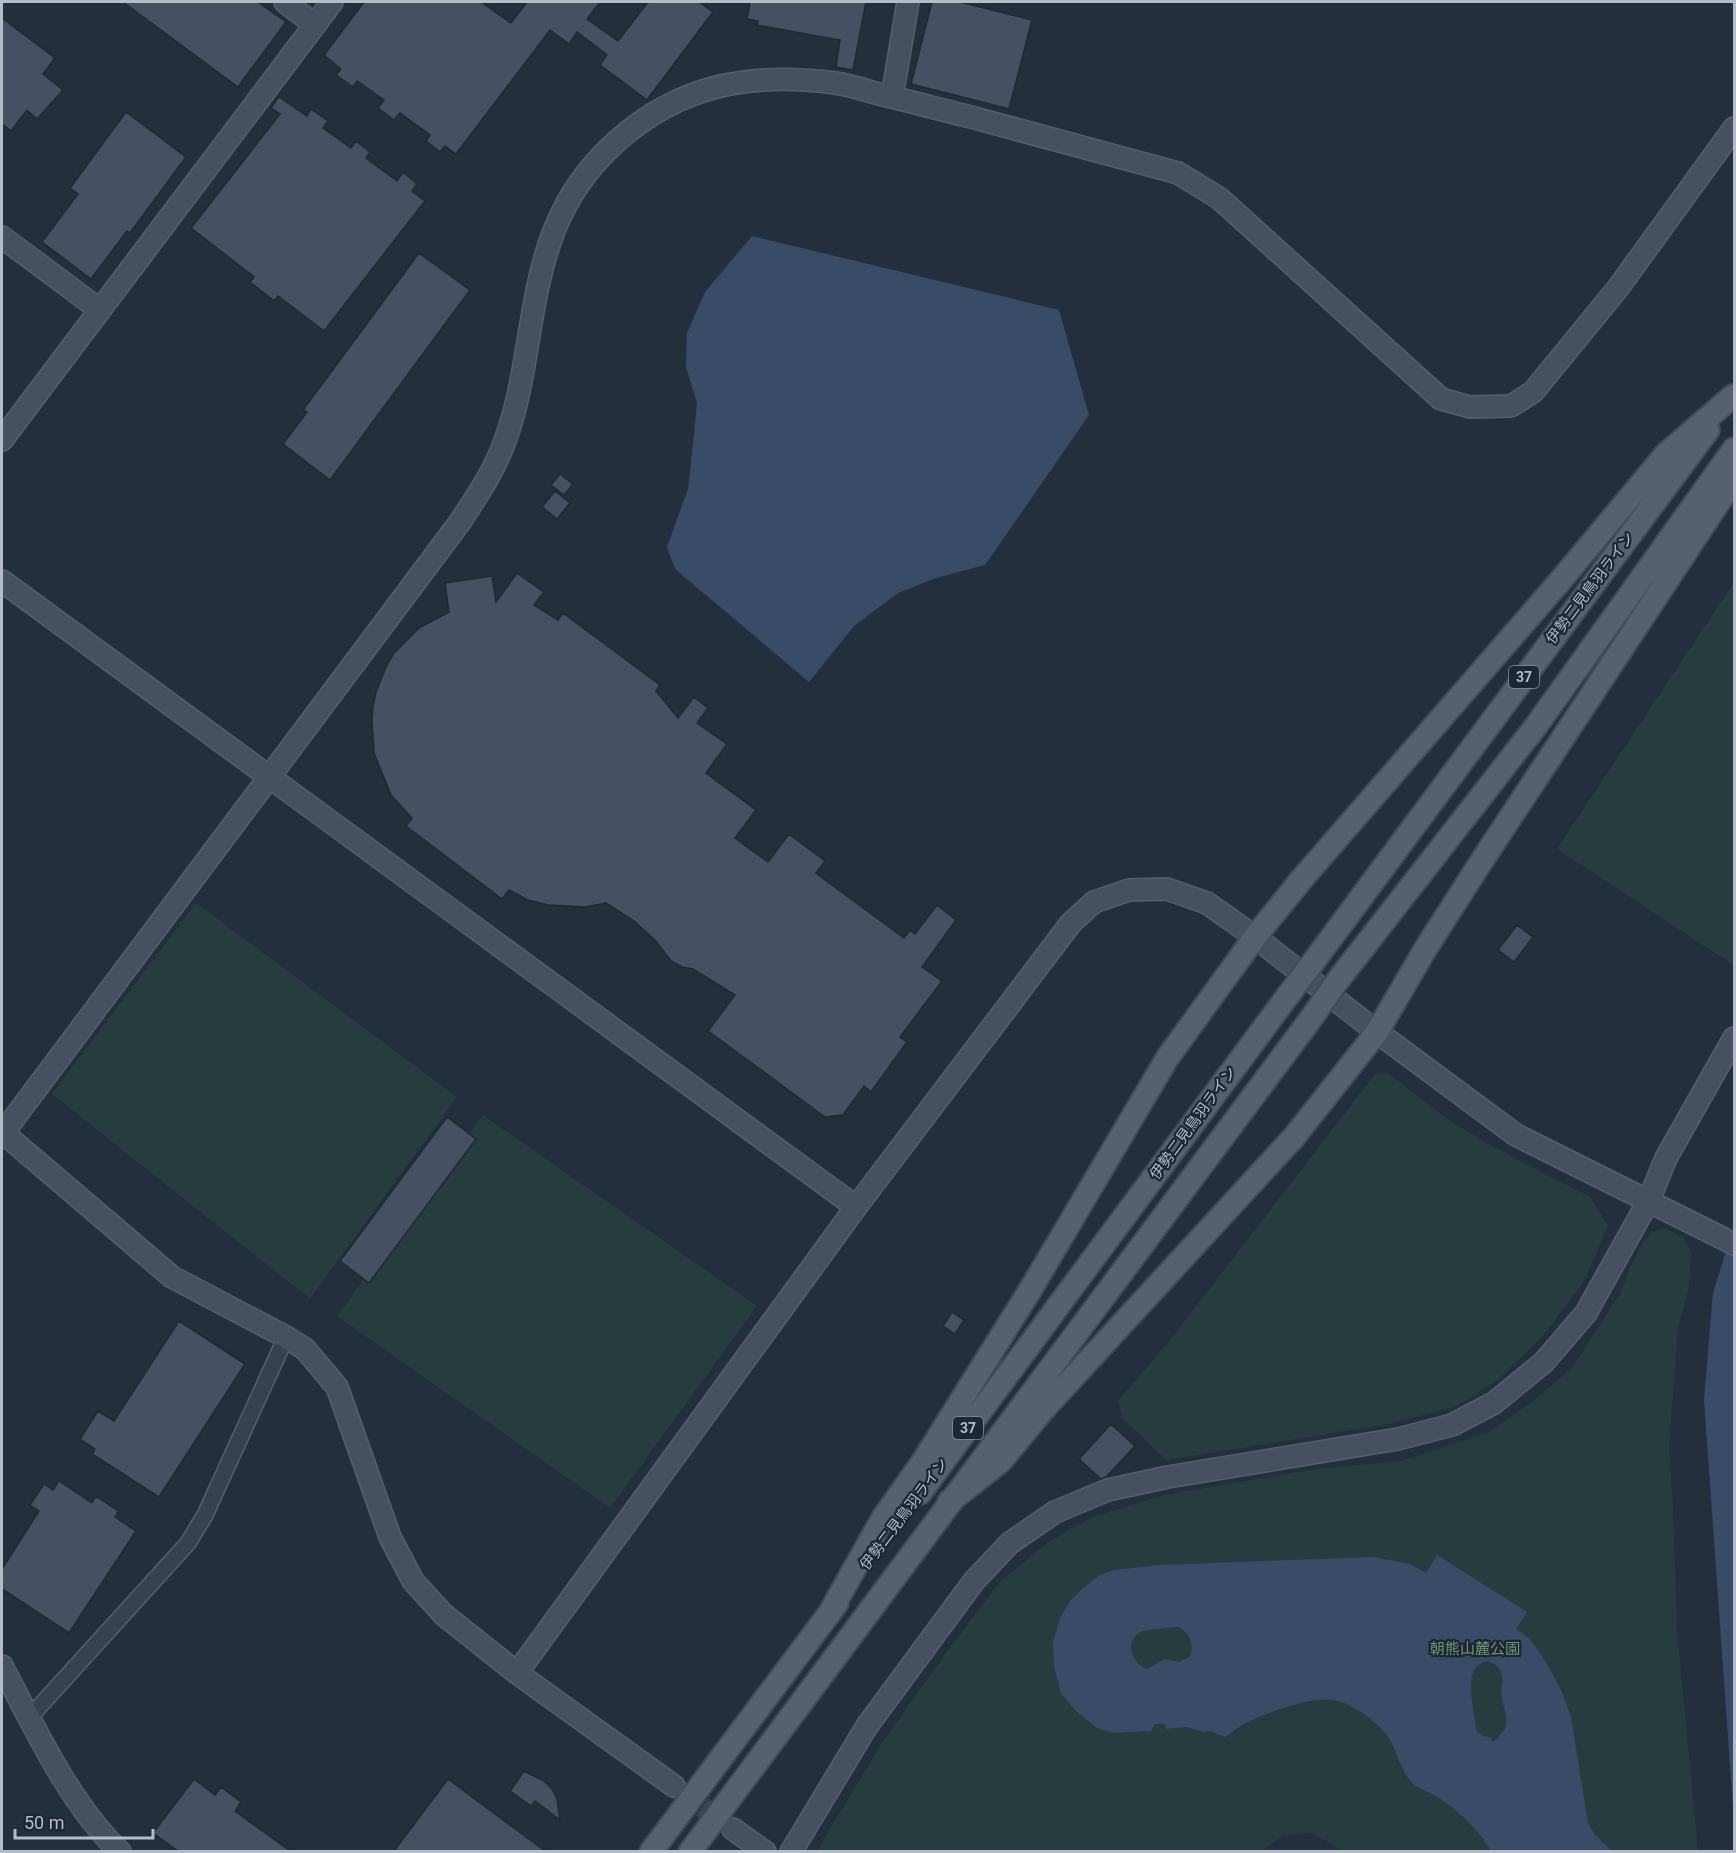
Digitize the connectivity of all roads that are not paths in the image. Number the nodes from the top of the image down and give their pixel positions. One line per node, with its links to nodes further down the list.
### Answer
1 (285, 2): 4 (street)
2 (332, 2): 4 (street)
3 (908, 2): 5 (street)
4 (315, 25): 8 (street)
5 (892, 97): 6 (street); 14 (street)
6 (1734, 128)
7 (2, 237): 8 (street)
8 (100, 310): 10 (street)
9 (1734, 395): 15 (main road); 24 (main road, 伊勢二見鳥羽ライン / 37, bridge)
10 (2, 440)
11 (1734, 449): 23 (main road, 伊勢二見鳥羽ライン / 37, bridge)
12 (1734, 479): 16 (main road)
13 (2, 580): 14 (street)
14 (270, 779): 18 (street); 20 (street)
15 (1255, 937): 16 (street); 20 (street); 24 (main road)
16 (1377, 1032): 19 (street); 23 (main road)
17 (1734, 1038): 19 (street)
18 (2, 1133): 22 (street)
19 (1648, 1200): 21 (street); 34 (street)
20 (856, 1207): 26 (street)
21 (1734, 1244)
22 (286, 1337): 26 (street); 27 (street)
23 (949, 1502): 32 (main road, 伊勢二見鳥羽ライン / 37)
24 (829, 1614): 31 (main road, 伊勢二見鳥羽ライン / 37)
25 (2, 1666): 27 (street)
26 (517, 1673): 28 (street)
27 (29, 1718): 30 (street)
28 (674, 1786)
29 (733, 1829): 33 (street)
30 (120, 1851)
31 (651, 1851)
32 (690, 1851)
33 (765, 1851)
34 (791, 1851)

